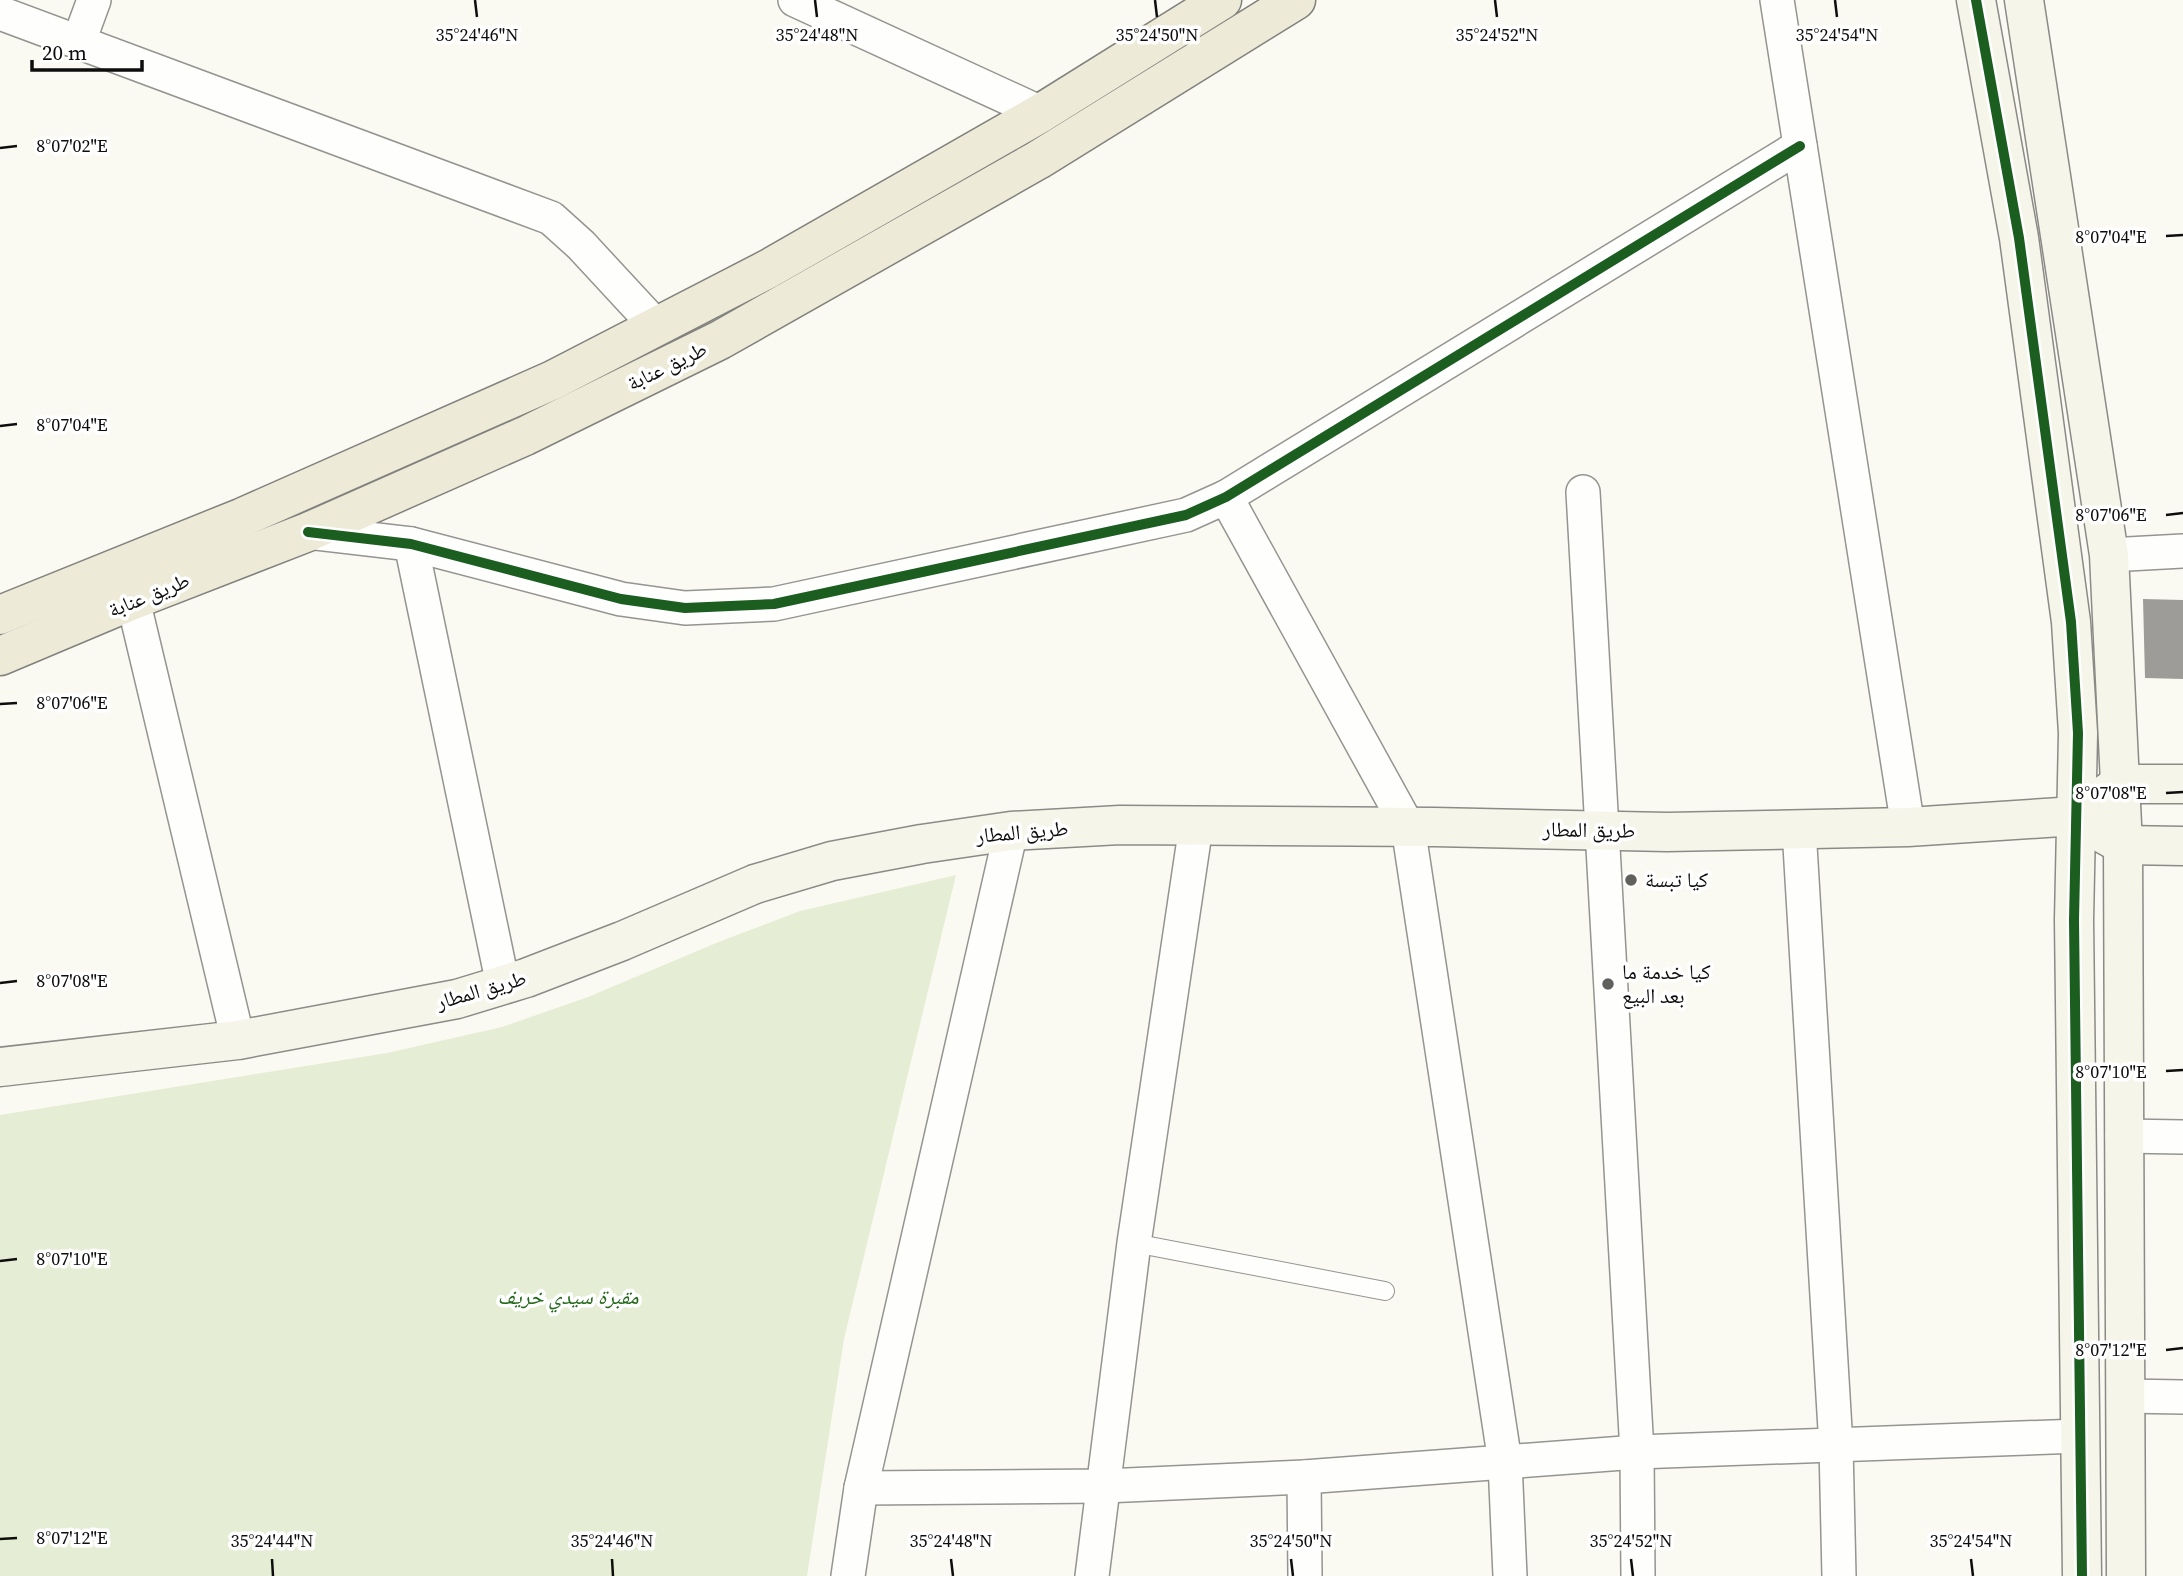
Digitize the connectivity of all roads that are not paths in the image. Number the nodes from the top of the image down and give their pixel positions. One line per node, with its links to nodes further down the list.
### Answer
1 (94, 0): 9 (street)
2 (795, 0): 10 (street)
3 (1222, 0): 10 (main road, طريق عنابة)
4 (1296, 0): 15 (main road, طريق عنابة)
5 (1777, 0): 11 (street)
6 (1976, 0): 24 (street)
7 (2024, 0): 18 (street)
8 (0, 13): 9 (street)
9 (79, 41): 12 (street)
10 (1041, 113): 12 (main road, طريق عنابة)
11 (1800, 146): 14 (street); 27 (street)
12 (656, 326): 20 (main road, طريق عنابة)
13 (1583, 492): 29 (street)
14 (1226, 497): 16 (street); 26 (street)
15 (308, 532): 16 (street); 19 (main road, طريق عنابة)
16 (411, 544): 33 (street)
17 (2183, 551): 18 (street)
18 (2109, 555): 22 (street)
19 (133, 600): 21 (main road, طريق عنابة); 34 (street)
20 (0, 615)
21 (0, 656)
22 (2120, 784): 23 (street); 24 (street); 31 (street)
23 (2183, 784)
24 (2076, 816): 27 (street, طريق المطار); 31 (street); 42 (street)
25 (1196, 826): 26 (street, طريق المطار); 30 (street, طريق المطار); 38 (street)
26 (1408, 827): 29 (street, طريق المطار); 45 (street)
27 (1908, 827): 28 (street, طريق المطار)
28 (1799, 829): 29 (street, طريق المطار); 43 (street)
29 (1604, 830): 44 (street)
30 (1011, 831): 33 (street, طريق المطار); 48 (street)
31 (2123, 845): 32 (street); 36 (street)
32 (2183, 846)
33 (503, 985): 34 (street, طريق المطار)
34 (238, 1040): 35 (street, طريق المطار)
35 (0, 1067)
36 (2122, 1136): 37 (street); 40 (street)
37 (2183, 1137)
38 (1134, 1242): 39 (lane); 47 (street)
39 (1385, 1291)
40 (2124, 1396): 41 (street); 56 (street)
41 (2183, 1397)
42 (2079, 1436): 43 (street); 55 (street)
43 (1836, 1446): 44 (street); 54 (street)
44 (1637, 1452): 45 (street); 53 (street)
45 (1505, 1462): 46 (street); 52 (street)
46 (1304, 1477): 47 (street); 51 (street)
47 (1105, 1486): 48 (street); 50 (street)
48 (861, 1488): 49 (street)
49 (848, 1576)
50 (1092, 1576)
51 (1305, 1576)
52 (1510, 1576)
53 (1638, 1576)
54 (1839, 1576)
55 (2082, 1576)
56 (2126, 1576)

